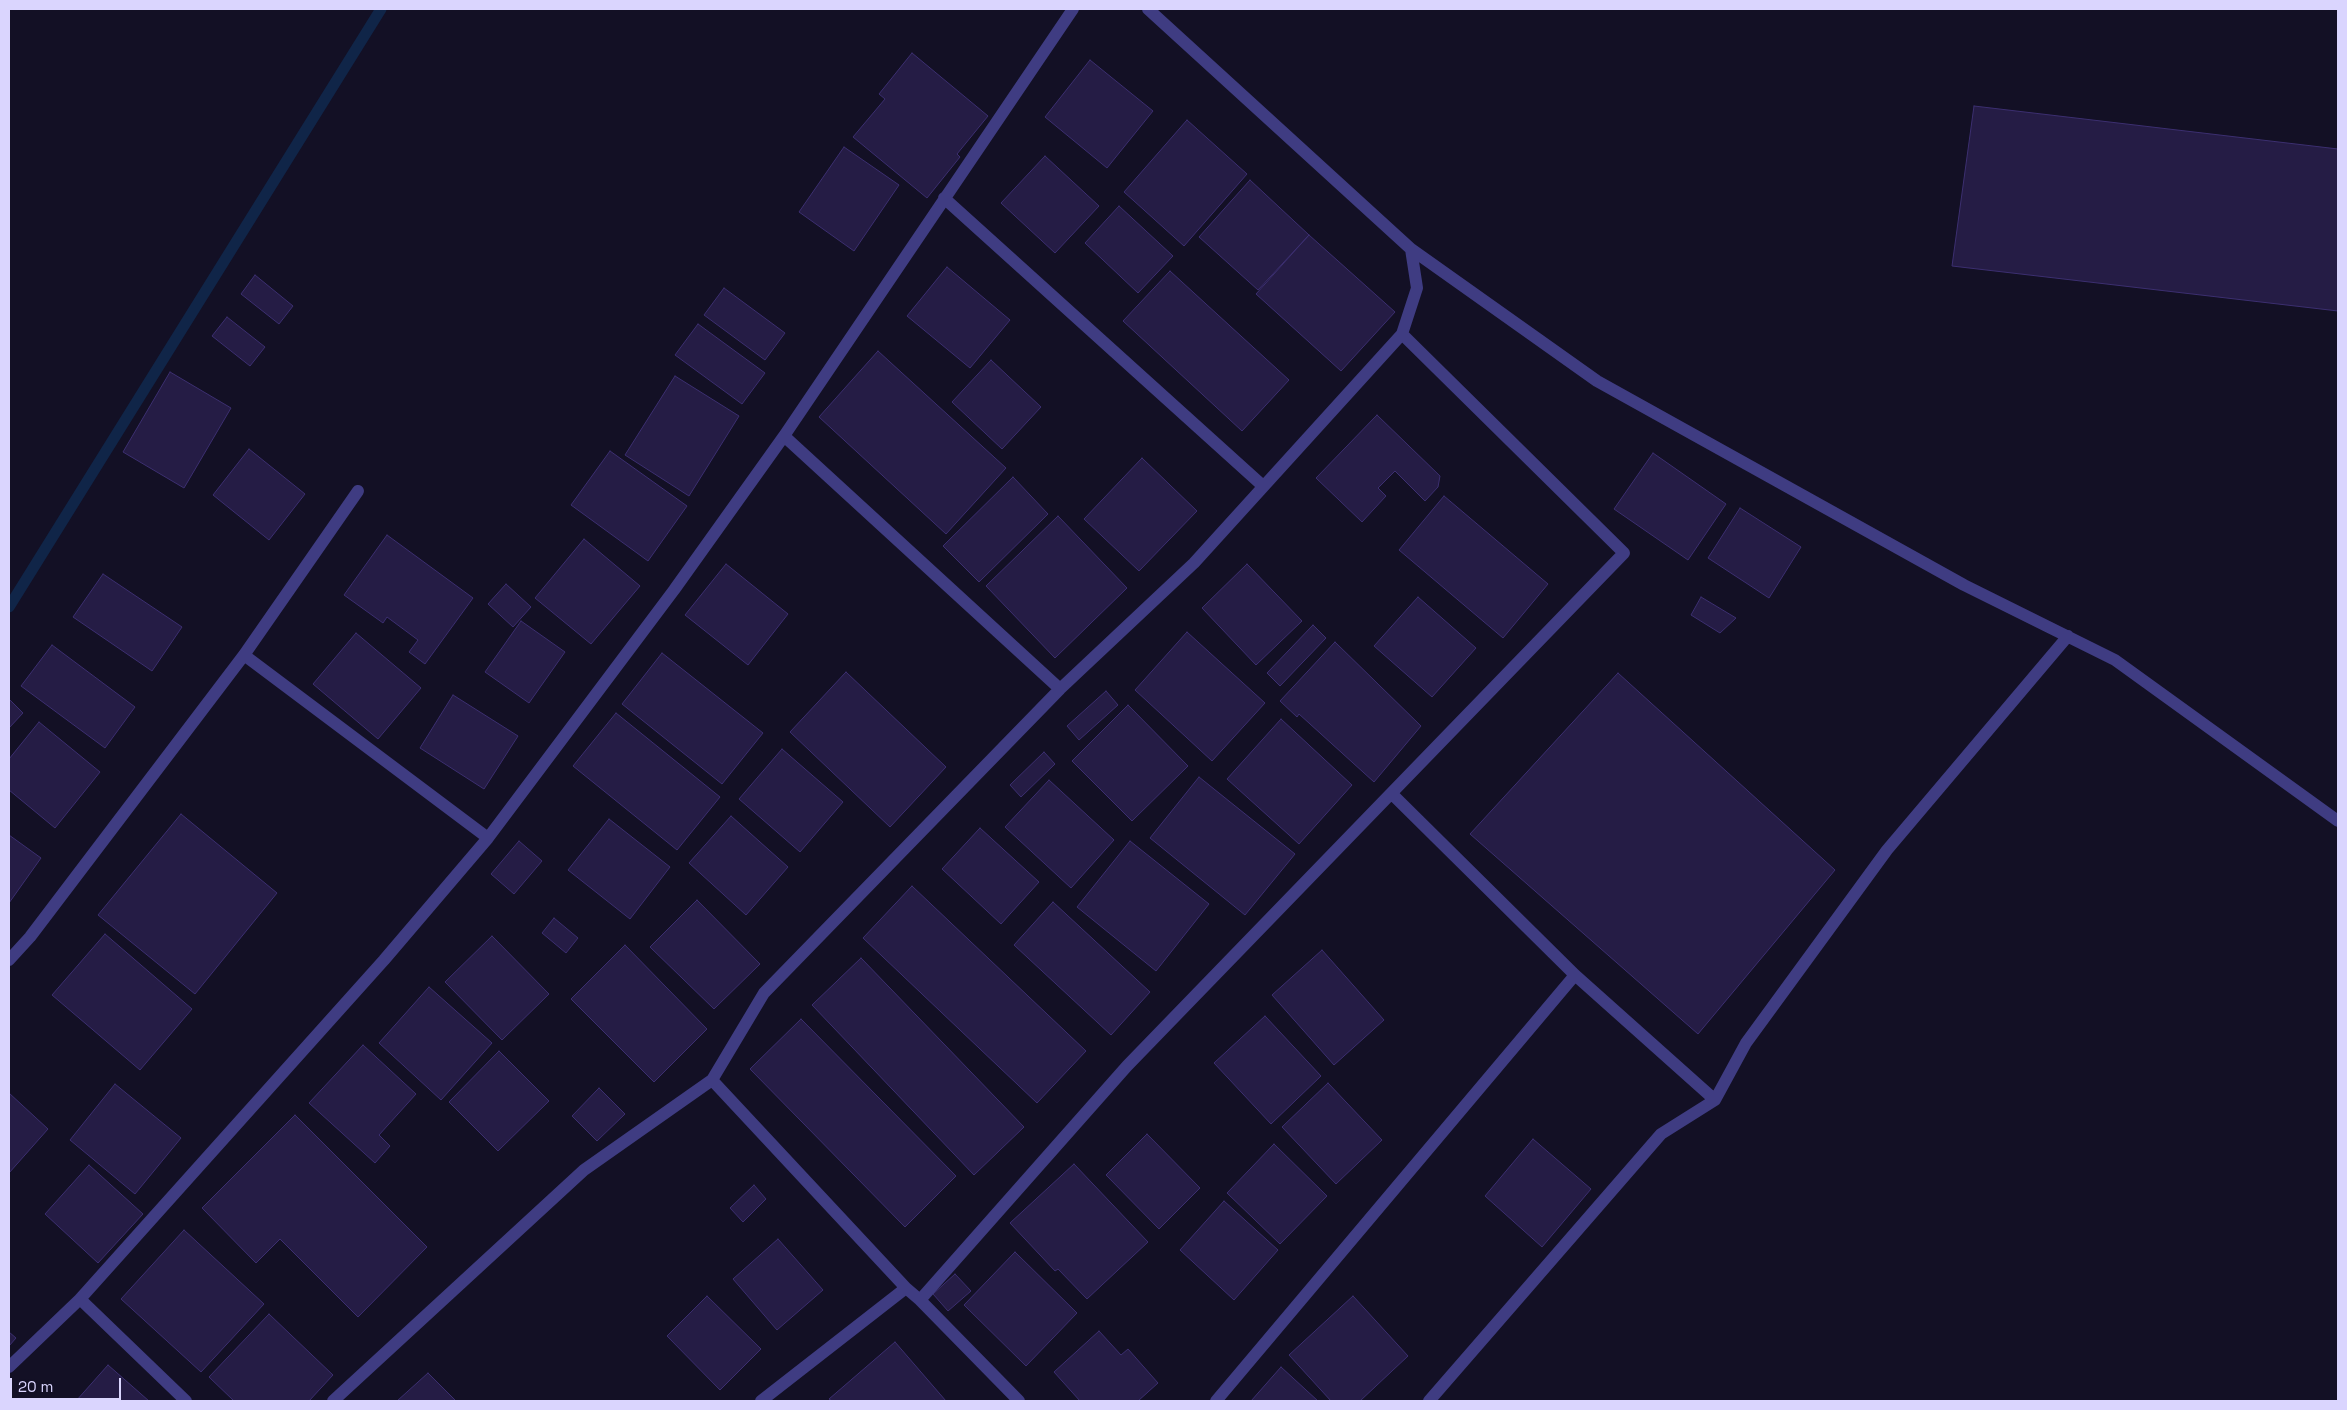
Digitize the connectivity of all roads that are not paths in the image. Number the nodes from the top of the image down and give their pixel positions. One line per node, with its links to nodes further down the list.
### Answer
1 (1073, 9): 3 (street)
2 (1148, 9): 4 (street)
3 (944, 198): 6 (street); 7 (street)
4 (1411, 248): 5 (street); 9 (street)
5 (1402, 334): 7 (street); 12 (street)
6 (784, 436): 11 (street); 14 (street)
7 (1263, 486): 11 (street)
8 (358, 491): 10 (street)
9 (2068, 636): 13 (street); 18 (street)
10 (244, 655): 14 (street); 15 (street)
11 (1060, 689): 17 (street)
12 (1392, 794): 16 (street); 21 (street)
13 (2338, 821)
14 (488, 838): 20 (street)
15 (9, 960)
16 (1575, 975): 18 (street); 27 (street)
17 (712, 1080): 19 (street); 24 (street)
18 (1715, 1100): 28 (street)
19 (906, 1288): 21 (street); 25 (street)
20 (80, 1299): 22 (street); 23 (street)
21 (920, 1300): 26 (street)
22 (9, 1367)
23 (186, 1401)
24 (333, 1401)
25 (761, 1401)
26 (1019, 1401)
27 (1216, 1401)
28 (1430, 1401)

